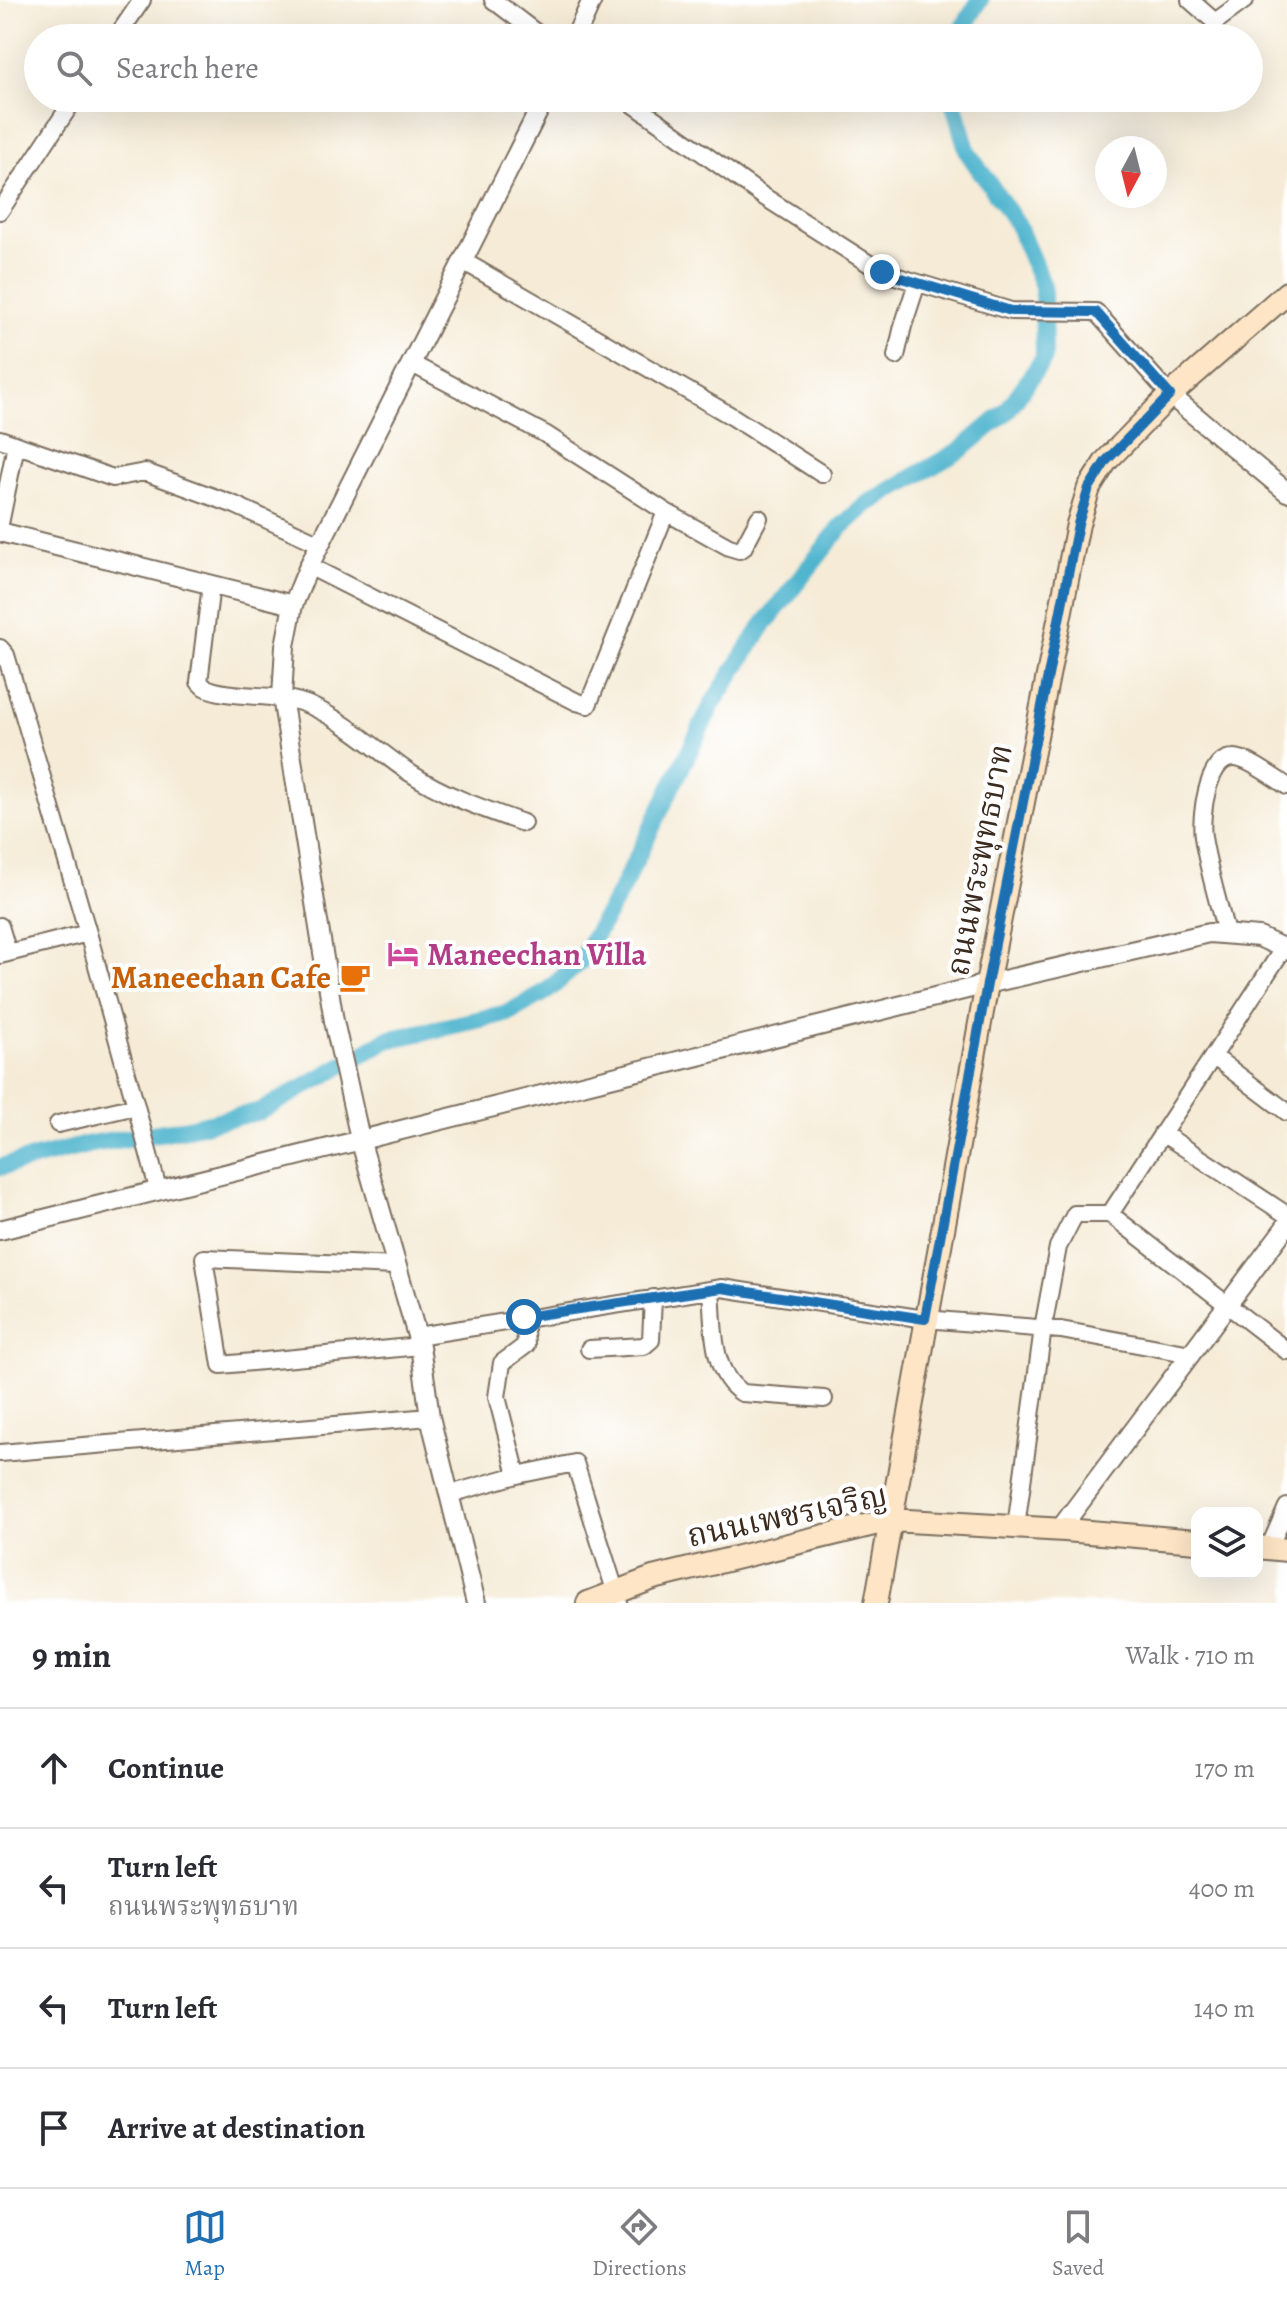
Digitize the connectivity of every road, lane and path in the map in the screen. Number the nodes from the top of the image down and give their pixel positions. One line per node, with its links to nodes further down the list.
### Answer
1 (142, 0): 6 (street)
2 (493, 0): 7 (street)
3 (592, 0): 8 (street)
4 (1190, 0): 5 (street)
5 (1245, 0)
6 (126, 24)
7 (525, 24)
8 (581, 24)
9 (66, 112): 12 (street)
10 (538, 112): 13 (street)
11 (645, 112): 14 (street)
12 (0, 211)
13 (463, 261): 17 (street); 20 (street)
14 (917, 283): 16 (street); 18 (street)
15 (1287, 293): 18 (main road, ถนนพระพุทธบาท)
16 (896, 356)
17 (412, 364): 22 (street); 26 (street)
18 (1170, 395): 21 (street); 39 (main road, ถนนพระพุทธบาท)
19 (8, 442): 24 (street); 26 (street)
20 (822, 474)
21 (1287, 492)
22 (666, 512): 23 (street); 27 (street)
23 (759, 518)
24 (0, 524)
25 (0, 532): 28 (street)
26 (320, 544): 27 (street)
27 (309, 566): 29 (street)
28 (211, 585): 29 (street); 31 (street)
29 (293, 605): 31 (street)
30 (0, 648): 35 (street)
31 (282, 697): 33 (street); 45 (street)
32 (1287, 786): 36 (street)
33 (523, 823)
34 (0, 926): 38 (street)
35 (88, 933): 38 (street); 41 (street)
36 (1226, 933): 37 (street); 39 (street)
37 (1285, 950): 40 (street)
38 (4, 954)
39 (987, 984): 45 (street); 55 (main road, ถนนพระพุทธบาท)
40 (1213, 1056): 42 (street); 44 (street)
41 (137, 1110): 43 (street); 46 (street)
42 (1287, 1112)
43 (58, 1124)
44 (1162, 1133): 47 (street); 48 (street)
45 (360, 1139): 46 (street); 50 (street)
46 (156, 1183): 49 (street)
47 (1110, 1214): 53 (street); 56 (street)
48 (1286, 1225): 53 (street)
49 (0, 1230)
50 (397, 1266): 57 (street); 57 (street)
51 (711, 1290): 52 (street); 55 (street); 61 (street)
52 (653, 1298): 54 (street); 58 (street)
53 (1227, 1305): 59 (street); 60 (street)
54 (524, 1317): 57 (street); 64 (street)
55 (925, 1319): 56 (street); 67 (main road, ถนนพระพุทธบาท)
56 (1043, 1328): 60 (street); 68 (street)
57 (419, 1341): 62 (street)
58 (589, 1349)
59 (1287, 1351)
60 (1191, 1354): 69 (street)
61 (824, 1399)
62 (430, 1417): 63 (street); 65 (street)
63 (0, 1453)
64 (517, 1475): 65 (street); 72 (street)
65 (450, 1494): 73 (street)
66 (1287, 1507): 71 (street)
67 (890, 1520): 68 (main road, ถนนเพชรเจริญ); 72 (main road, ถนนเพชรเจริญ); 75 (main road, ถนนพระพุทธบาท)
68 (1016, 1527): 69 (main road, ถนนเพชรเจริญ)
69 (1060, 1529): 70 (main road, ถนนเพชรเจริญ)
70 (1191, 1540)
71 (1271, 1548)
72 (618, 1598): 74 (main road, ถนนเพชรเจริญ)
73 (476, 1603)
74 (588, 1603)
75 (876, 1603)

